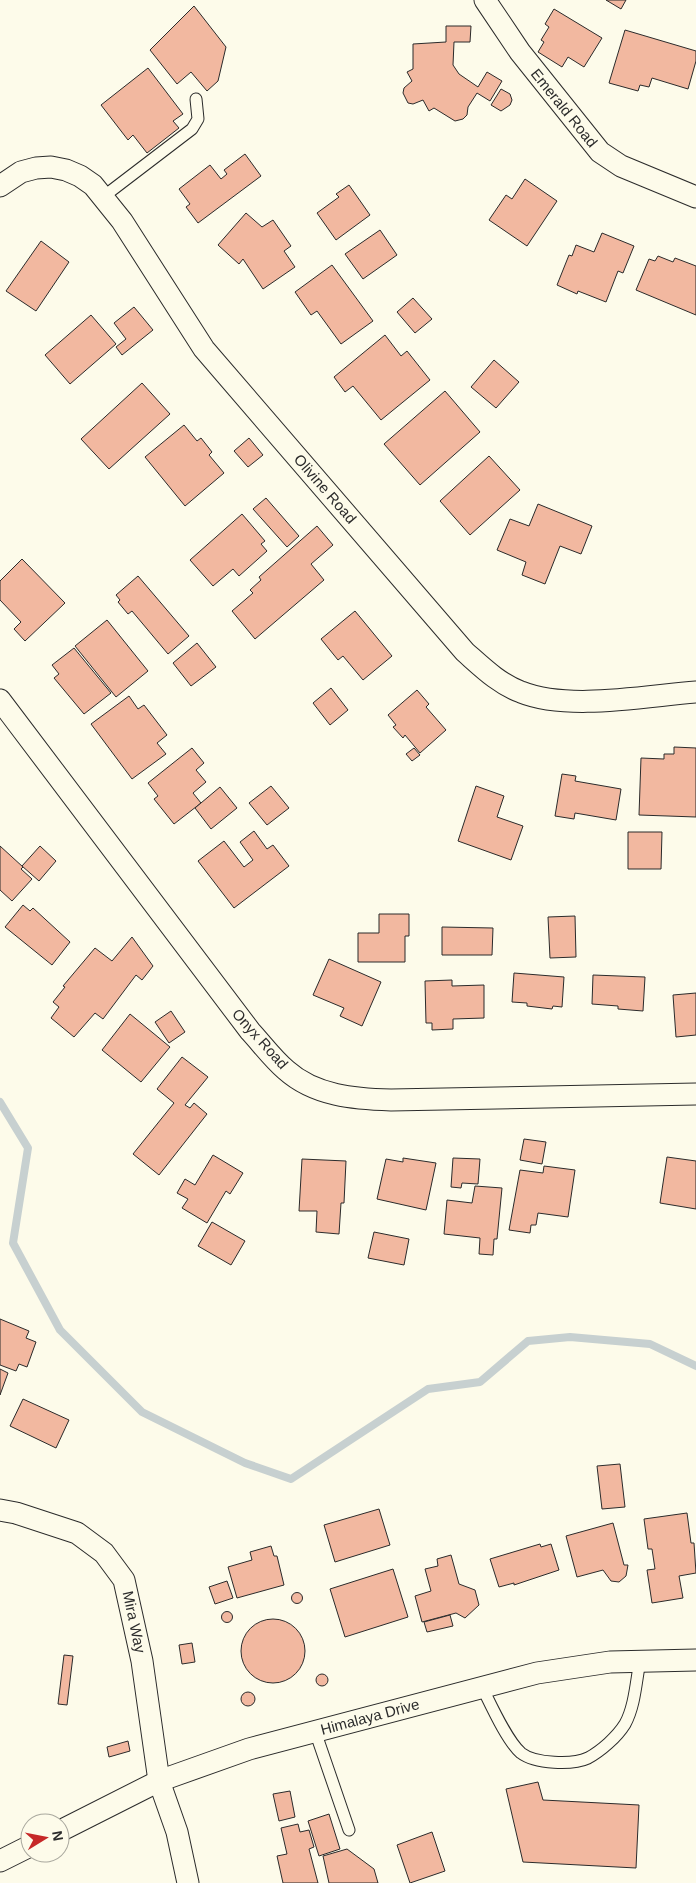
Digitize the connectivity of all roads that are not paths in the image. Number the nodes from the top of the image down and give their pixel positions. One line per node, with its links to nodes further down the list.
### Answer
1 (485, 0): 5 (street, Emerald Road)
2 (196, 100): 4 (lane)
3 (0, 186): 4 (street, Olivine Road)
4 (103, 196): 6 (street, Olivine Road)
5 (696, 197)
6 (696, 692)
7 (0, 700): 8 (street, Onyx Road)
8 (696, 1094)
9 (0, 1510): 14 (street, Mira Way)
10 (696, 1660): 11 (street, Himalaya Drive)
11 (640, 1661): 12 (street, Himalaya Drive); 12 (lane)
12 (482, 1687): 13 (street, Himalaya Drive)
13 (315, 1731): 14 (street, Himalaya Drive); 16 (lane)
14 (160, 1781): 15 (street, Himalaya Drive); 19 (street, Mira Way)
15 (70, 1826)
16 (349, 1830)
17 (20, 1851): 18 (street)
18 (0, 1861)
19 (188, 1883)

